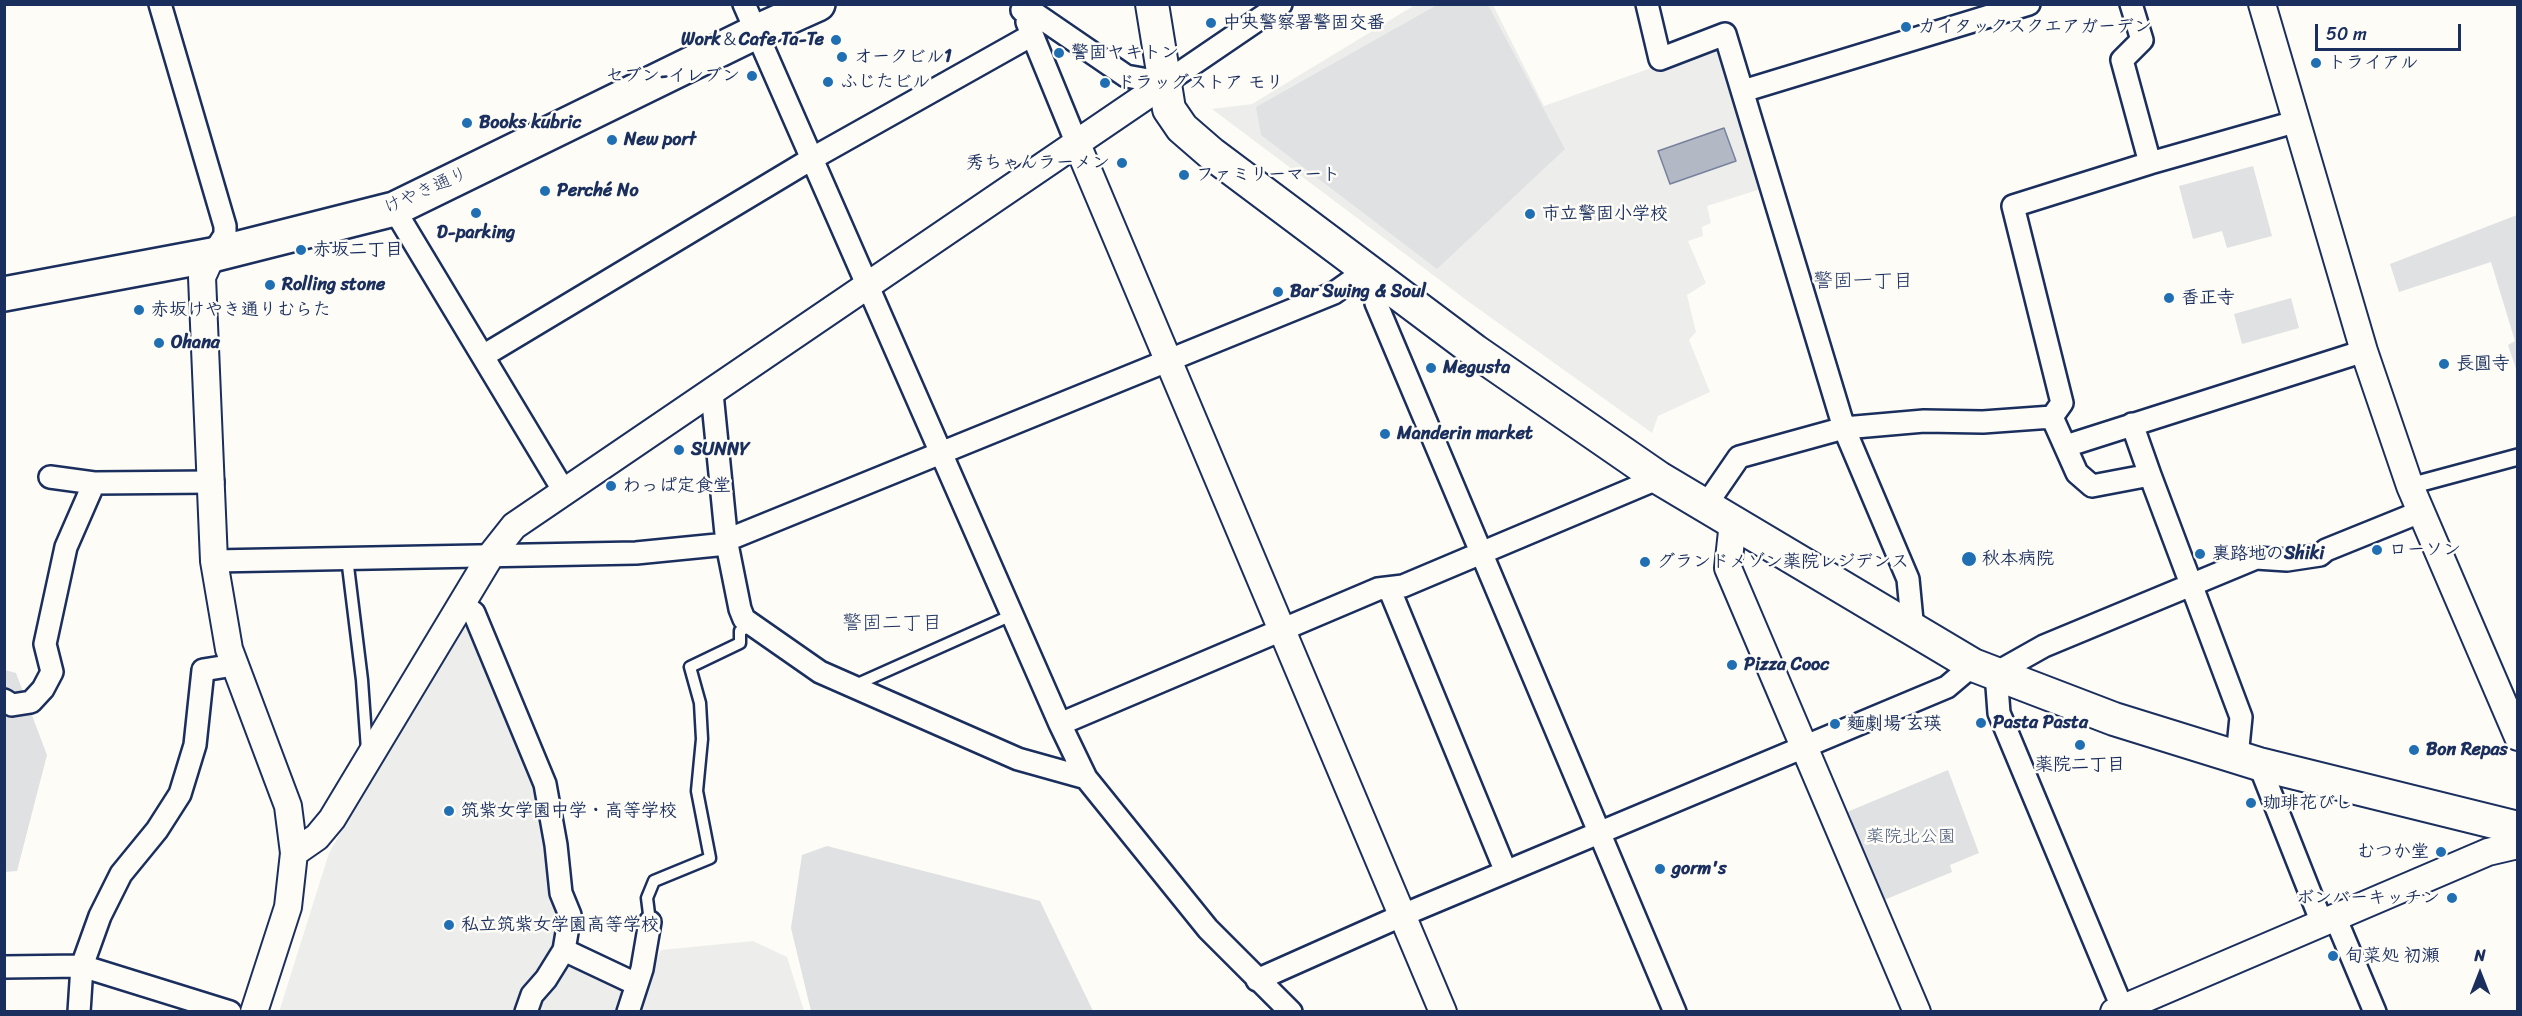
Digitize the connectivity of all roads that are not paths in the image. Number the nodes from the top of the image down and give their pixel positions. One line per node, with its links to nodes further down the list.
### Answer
1 (160, 4): 19 (street)
2 (818, 4): 10 (highway, けやき通り)
3 (1152, 4): 12 (main road)
4 (1281, 4): 12 (street)
5 (1647, 4): 13 (street)
6 (2029, 4): 13 (street)
7 (2131, 4): 17 (street)
8 (2262, 4): 14 (street)
9 (1021, 7): 11 (street); 12 (street)
10 (751, 18): 16 (street); 18 (highway, けやき通り)
11 (1032, 34): 15 (street); 16 (street)
12 (1165, 82): 15 (street); 20 (main road)
13 (1743, 91): 29 (street)
14 (2298, 121): 17 (street); 23 (street)
15 (1077, 144): 21 (street); 25 (street)
16 (813, 158): 21 (street); 24 (street)
17 (2150, 162): 27 (street)
18 (394, 209): 19 (highway, けやき通り); 24 (street)
19 (212, 255): 22 (highway, けやき通り); 36 (street)
20 (1374, 273): 25 (street); 35 (main road); 44 (street)
21 (867, 283): 26 (street); 31 (street)
22 (4, 294)
23 (2364, 351): 28 (street); 38 (street)
24 (483, 357): 39 (street)
25 (1168, 361): 31 (street); 53 (street)
26 (712, 393): 39 (street); 43 (street)
27 (2052, 417): 29 (street); 30 (street)
28 (2132, 424): 30 (street); 33 (street)
29 (1844, 428): 40 (street); 54 (street)
30 (2066, 446): 33 (street)
31 (943, 454): 43 (street); 51 (street)
32 (2517, 457): 38 (street)
33 (2150, 475): 48 (street)
34 (50, 477): 37 (street)
35 (1659, 478): 40 (main road); 44 (street)
36 (213, 482): 37 (street); 47 (street)
37 (94, 483): 58 (street)
38 (2409, 486): 41 (street)
39 (565, 492): 45 (street)
40 (1706, 505): 42 (main road)
41 (2420, 512): 48 (street); 60 (street)
42 (1733, 522): 54 (main road); 61 (street)
43 (727, 542): 45 (street); 52 (street)
44 (1480, 554): 49 (street); 66 (street)
45 (491, 555): 46 (street); 50 (street)
46 (347, 558): 47 (street); 62 (lane)
47 (214, 561): 55 (street)
48 (2190, 583): 56 (street); 63 (street)
49 (1389, 588): 53 (street); 69 (street)
50 (462, 604): 62 (street); 73 (street)
51 (1012, 615): 57 (lane); 59 (street)
52 (752, 625): 57 (street); 72 (lane)
53 (1281, 630): 59 (street); 70 (street)
54 (1913, 631): 56 (main road)
55 (234, 665): 68 (street); 74 (street)
56 (1984, 669): 61 (street); 63 (main road); 78 (street)
57 (853, 687): 64 (street)
58 (4, 700)
59 (1060, 724): 64 (street)
60 (2517, 737)
61 (1803, 747): 66 (street); 87 (street)
62 (368, 756): 68 (street)
63 (2248, 760): 65 (main road); 71 (street)
64 (1086, 778): 76 (street)
65 (2517, 828)
66 (1598, 833): 69 (street); 86 (street)
67 (2517, 845): 71 (street)
68 (294, 853): 81 (street)
69 (1506, 872): 70 (street)
70 (1403, 915): 76 (street); 85 (street)
71 (2329, 920): 78 (street); 88 (street)
72 (650, 922): 77 (street)
73 (564, 950): 77 (street); 82 (street)
74 (82, 966): 75 (street); 79 (street); 80 (street)
75 (4, 967)
76 (1257, 980): 84 (street)
77 (636, 984): 83 (street)
78 (2120, 1010)
79 (79, 1011)
80 (230, 1011)
81 (254, 1011)
82 (526, 1011)
83 (628, 1011)
84 (1291, 1011)
85 (1443, 1011)
86 (1675, 1011)
87 (1917, 1011)
88 (2375, 1011)

